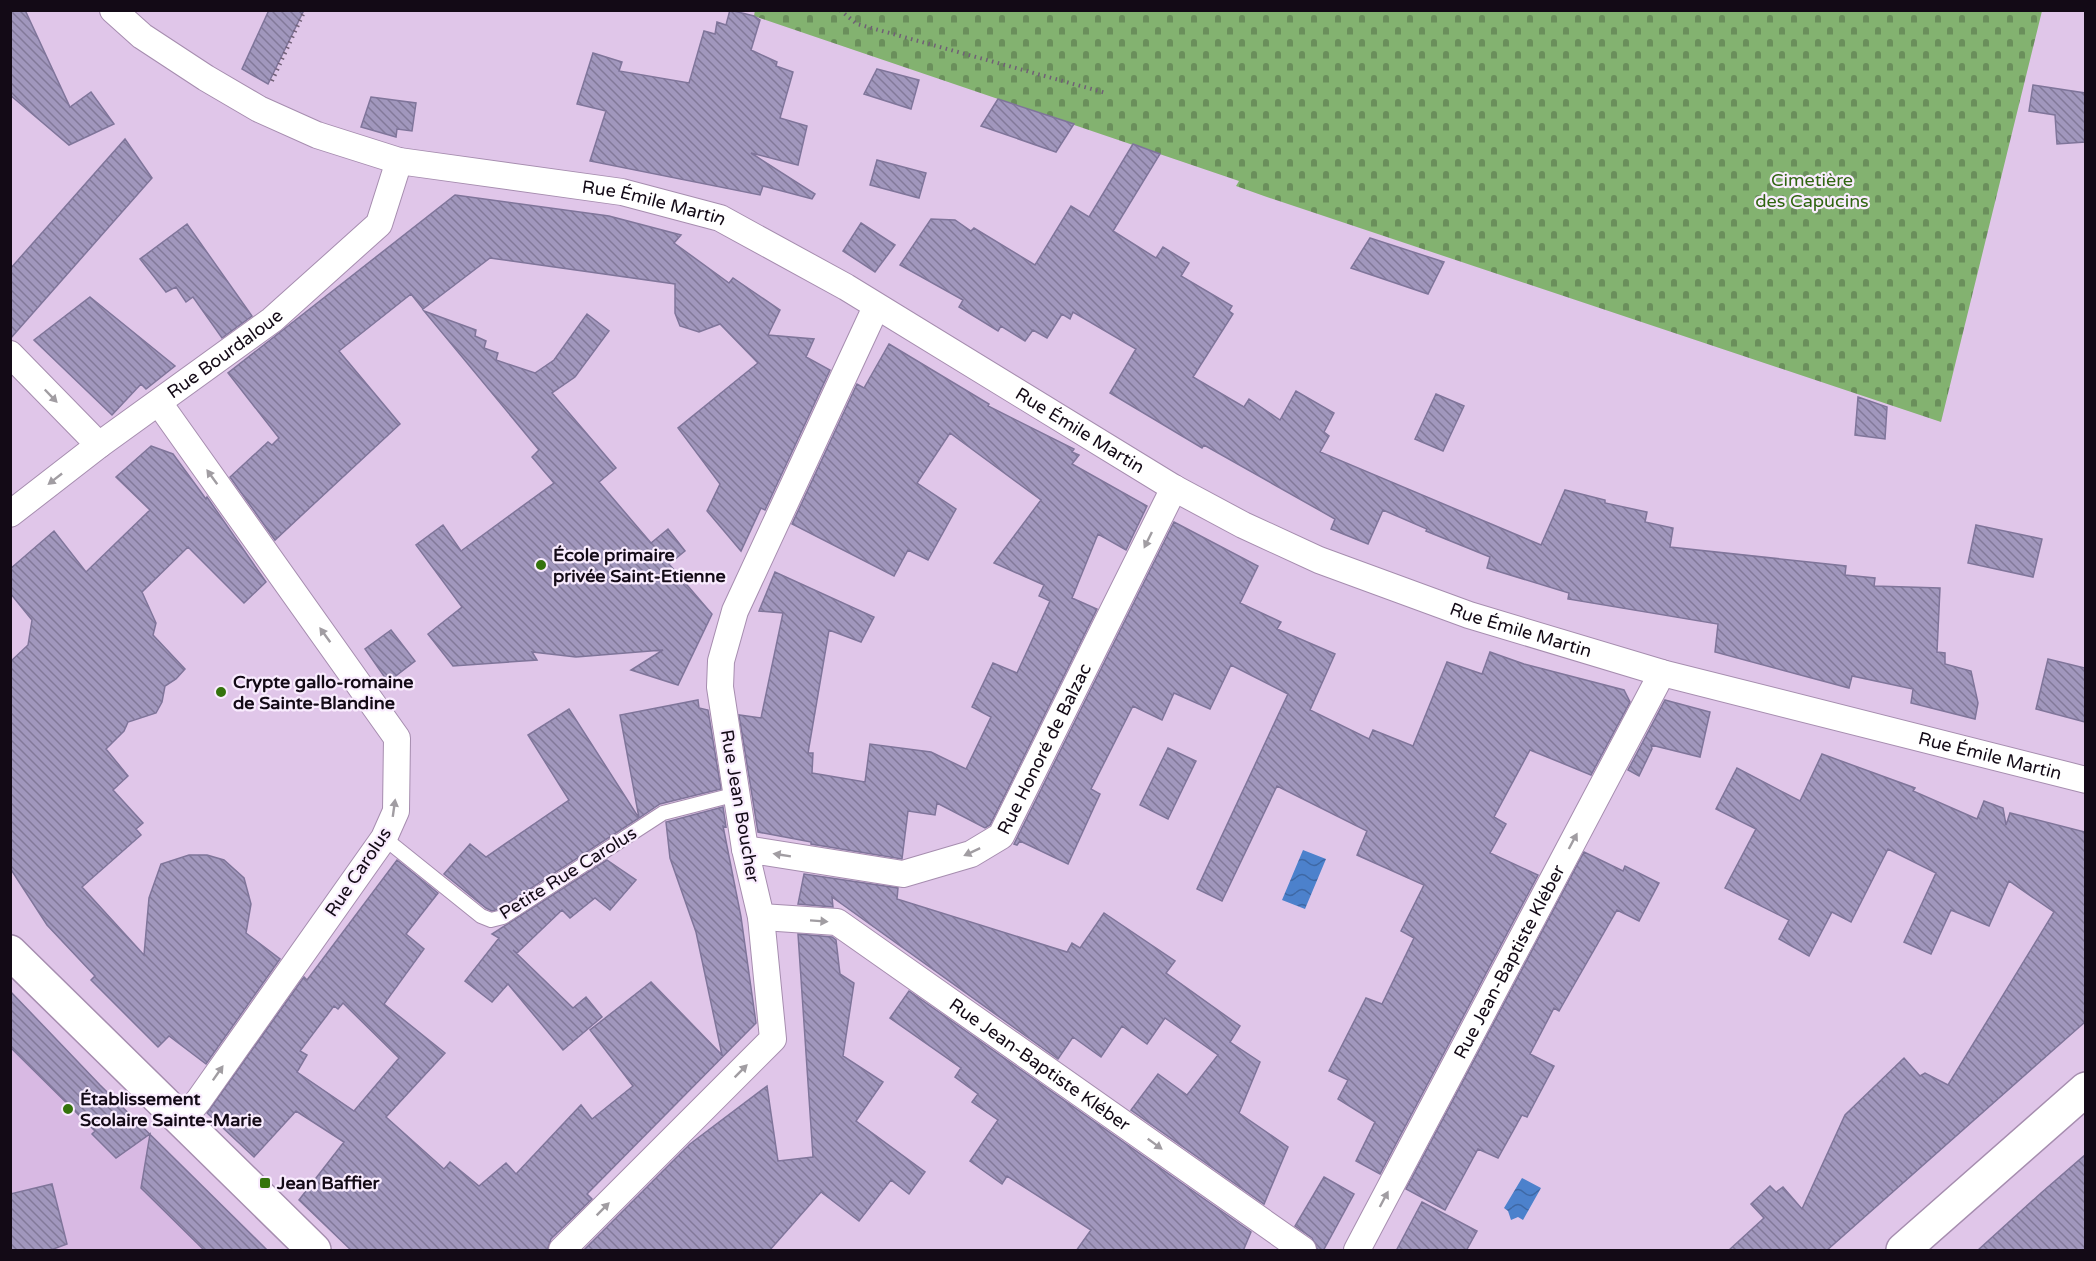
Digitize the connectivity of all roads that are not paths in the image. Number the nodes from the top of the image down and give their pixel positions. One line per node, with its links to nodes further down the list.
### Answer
1 (113, 10): 2 (street, Rue Émile Martin)
2 (399, 161): 3 (street, Rue Émile Martin); 5 (street, Rue Bourdaloue)
3 (876, 307): 7 (street, Rue Émile Martin); 11 (street, Rue Jean Boucher)
4 (10, 354): 6 (street, one-way to 6)
5 (159, 403): 6 (street, Rue Bourdaloue); 12 (street, Rue Carolus, one-way to 5)
6 (99, 445): 8 (street, Rue Bourdaloue, one-way to 8)
7 (1174, 488): 9 (street, Rue Émile Martin); 13 (street, Rue Honoré de Balzac, one-way to 13)
8 (10, 514)
9 (1662, 673): 10 (street, Rue Émile Martin); 21 (street, Rue Jean-Baptiste Kléber, one-way to 9)
10 (2085, 780)
11 (737, 794): 12 (lane, Petite Rue Carolus); 13 (street, Rue Jean Boucher)
12 (384, 838): 17 (street, Rue Carolus, one-way to 12)
13 (745, 849): 14 (street, Rue Jean Boucher)
14 (761, 917): 19 (street, Rue Jean Boucher, one-way to 14); 20 (street, Rue Jean-Baptiste Kléber, one-way to 20)
15 (10, 952): 17 (main road)
16 (2085, 1089): 22 (main road)
17 (182, 1120): 18 (main road)
18 (314, 1251)
19 (562, 1251)
20 (1304, 1251)
21 (1357, 1251)
22 (1903, 1251)

